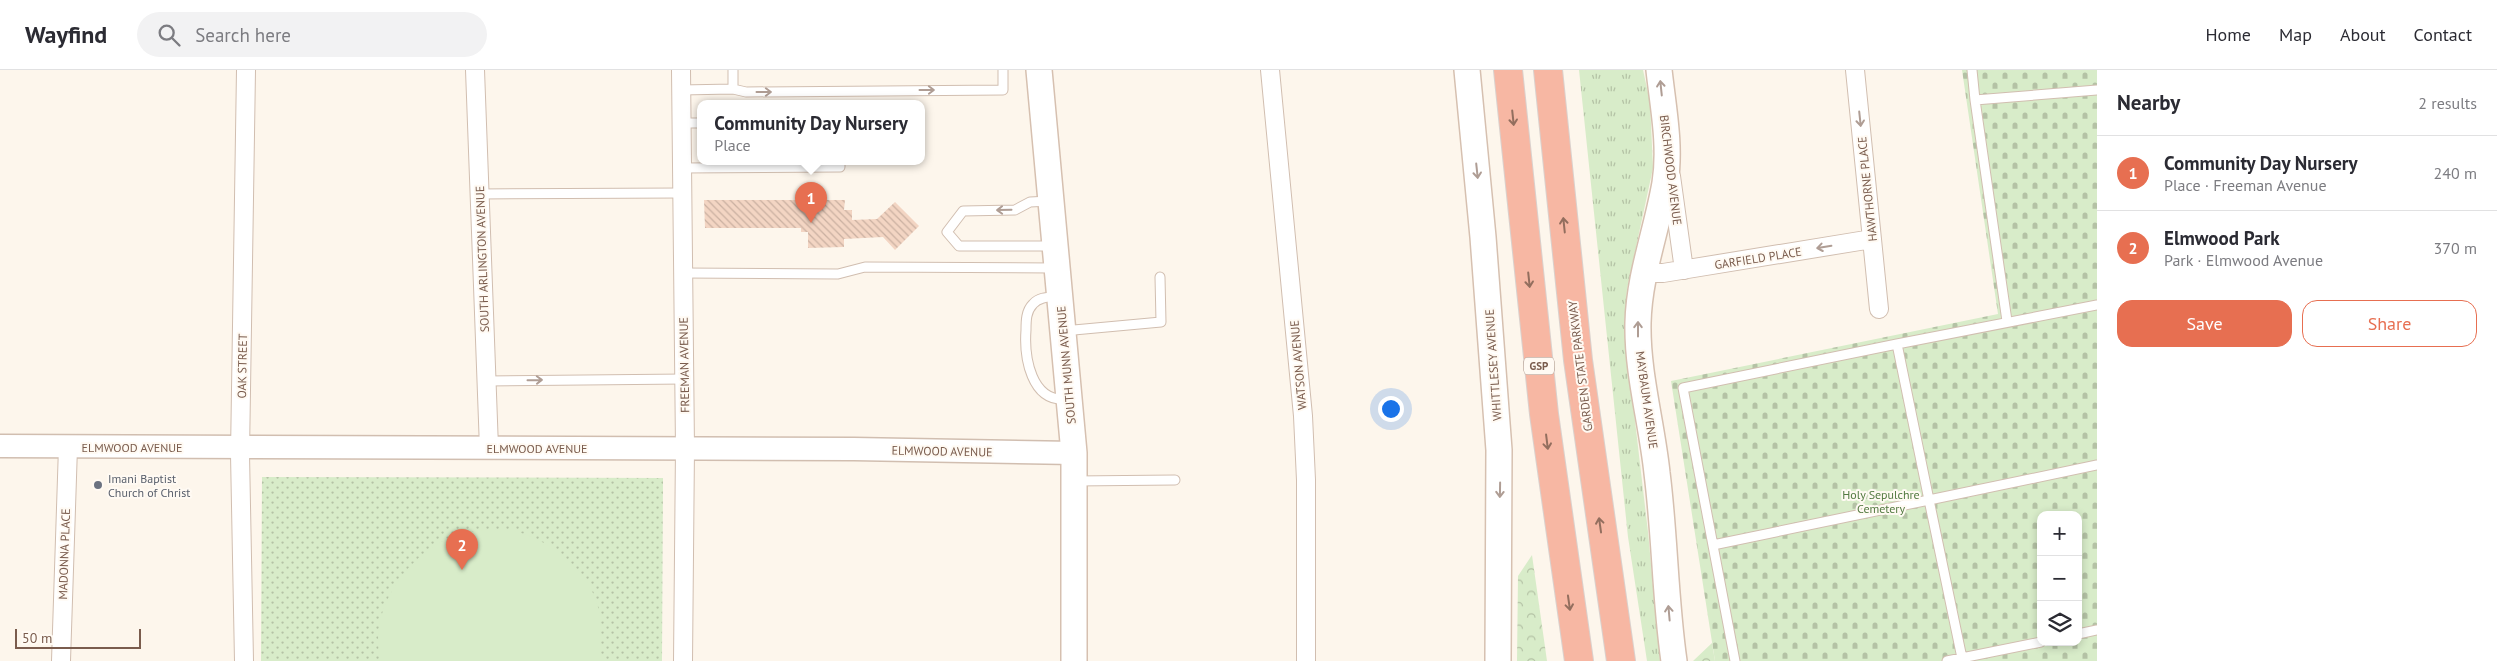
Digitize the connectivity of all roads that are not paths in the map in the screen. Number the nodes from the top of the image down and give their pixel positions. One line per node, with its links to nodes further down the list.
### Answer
1 (246, 70): 43 (street, OAK STREET)
2 (475, 70): 24 (street, SOUTH ARLINGTON AVENUE)
3 (681, 70): 15 (street, FREEMAN AVENUE)
4 (732, 70): 14 (lane)
5 (1002, 70): 14 (lane, one-way to 5)
6 (1038, 70): 25 (main road, SOUTH MUNN AVENUE)
7 (1270, 70): 60 (street, WATSON AVENUE)
8 (1467, 70): 61 (main road, WHITTLESEY AVENUE, one-way to 61)
9 (1508, 70): 62 (highway, GSP, one-way to 62)
10 (1548, 70): 63 (highway, GARDEN STATE PARKWAY, one-way to 10)
11 (1659, 70): 20 (main road, BIRCHWOOD AVENUE, one-way to 11)
12 (1855, 70): 26 (street, HAWTHORNE PLACE, one-way to 26)
13 (1972, 70): 17 (lane)
14 (733, 89): 15 (lane)
15 (681, 90): 18 (street, FREEMAN AVENUE)
16 (2097, 90): 17 (lane)
17 (1975, 100): 35 (lane)
18 (681, 123): 19 (lane); 22 (street, FREEMAN AVENUE)
19 (697, 123)
20 (1667, 140): 28 (street, BIRCHWOOD AVENUE); 30 (main road, MAYBAUM AVENUE)
21 (840, 165): 22 (lane)
22 (682, 168): 23 (street, FREEMAN AVENUE)
23 (682, 193): 24 (lane); 29 (street, FREEMAN AVENUE)
24 (480, 194): 39 (street, SOUTH ARLINGTON AVENUE)
25 (1051, 201): 27 (main road, SOUTH MUNN AVENUE); 27 (lane, one-way to 27)
26 (1872, 239): 28 (street, GARFIELD PLACE, one-way to 28); 34 (street, HAWTHORNE PLACE)
27 (1056, 257): 29 (lane); 32 (main road, SOUTH MUNN AVENUE)
28 (1684, 270): 30 (street, GARFIELD PLACE)
29 (683, 273): 38 (street, FREEMAN AVENUE)
30 (1643, 273): 64 (main road, MAYBAUM AVENUE, one-way to 30)
31 (1160, 277): 36 (lane)
32 (1049, 298): 36 (main road, SOUTH MUNN AVENUE); 40 (lane)
33 (2097, 304): 35 (lane)
34 (1879, 309)
35 (2007, 321): 37 (lane)
36 (1063, 330): 40 (main road, SOUTH MUNN AVENUE)
37 (1897, 344): 50 (lane); 51 (lane)
38 (684, 379): 39 (lane, one-way to 38); 45 (street, FREEMAN AVENUE)
39 (486, 381): 44 (street, SOUTH ARLINGTON AVENUE)
40 (1069, 399): 46 (main road, SOUTH MUNN AVENUE)
41 (0, 446): 42 (street, ELMWOOD AVENUE)
42 (68, 446): 43 (street, ELMWOOD AVENUE); 56 (street, MADONNA PLACE)
43 (240, 447): 44 (street, ELMWOOD AVENUE); 57 (street, OAK STREET)
44 (489, 448): 45 (street, ELMWOOD AVENUE)
45 (685, 448): 46 (street, ELMWOOD AVENUE); 58 (street, FREEMAN AVENUE)
46 (1074, 453): 49 (main road, SOUTH MUNN AVENUE)
47 (2097, 465): 50 (lane)
48 (1175, 480): 49 (lane)
49 (1075, 481): 59 (main road, SOUTH MUNN AVENUE)
50 (1929, 500): 51 (lane); 55 (lane)
51 (1713, 545): 65 (lane)
52 (2097, 630): 53 (lane)
53 (2082, 633)
54 (2037, 643): 55 (lane)
55 (1962, 658): 66 (lane)
56 (61, 661)
57 (244, 661)
58 (683, 661)
59 (1074, 661)
60 (1306, 661)
61 (1498, 661)
62 (1579, 661)
63 (1621, 661)
64 (1674, 661)
65 (1735, 661)
66 (1947, 661)

